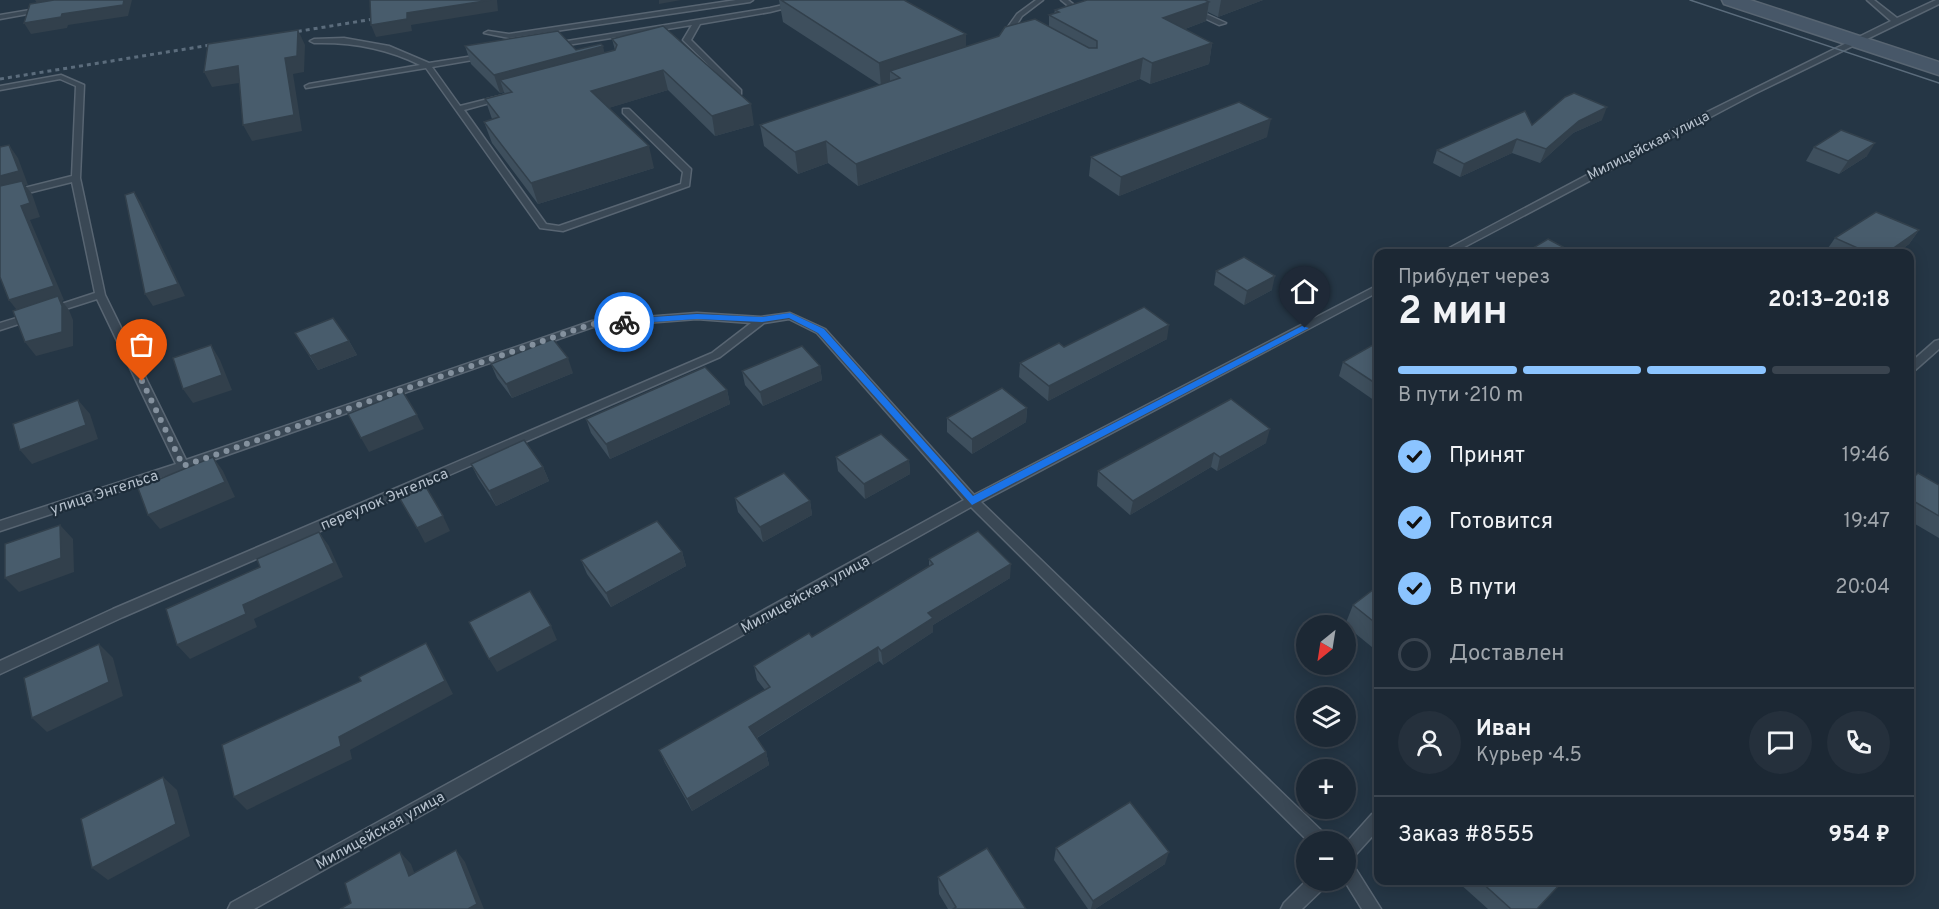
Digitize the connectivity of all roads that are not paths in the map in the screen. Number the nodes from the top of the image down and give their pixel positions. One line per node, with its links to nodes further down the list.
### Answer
1 (750, 0): 15 (lane)
2 (814, 0): 13 (lane)
3 (1040, 0): 19 (lane)
4 (1064, 0): 10 (lane)
5 (1168, 0): 14 (lane)
6 (1731, 0): 18 (main road)
7 (1870, 0): 12 (lane)
8 (1939, 2): 12 (lane, Милицейская улица)
9 (46, 10): 11 (lane)
10 (1071, 15)
11 (0, 17)
12 (1896, 21): 18 (lane, Милицейская улица)
13 (697, 22): 16 (lane); 27 (lane)
14 (1221, 23)
15 (488, 33)
16 (596, 38): 20 (lane); 21 (lane)
17 (314, 41): 23 (lane)
18 (1854, 41): 24 (main road); 33 (lane, Милицейская улица)
19 (1001, 43)
20 (550, 45)
21 (602, 48)
22 (494, 54): 23 (lane)
23 (427, 65): 25 (lane); 29 (lane)
24 (1939, 69)
25 (309, 86)
26 (0, 88): 31 (lane)
27 (738, 92)
28 (515, 94): 29 (lane)
29 (458, 109): 30 (lane)
30 (626, 111)
31 (76, 178): 32 (lane); 35 (lane)
32 (0, 197)
33 (1452, 249)
34 (1374, 290): 41 (lane, Милицейская улица)
35 (100, 296): 37 (lane); 40 (lane)
36 (762, 320): 40 (lane, улица Энгельса); 41 (lane, улица Энгельса); 43 (lane, переулок Энгельса)
37 (0, 327)
38 (1939, 343): 39 (lane)
39 (1914, 365)
40 (183, 466): 42 (lane, улица Энгельса)
41 (972, 501): 45 (lane, улица Энгельса); 49 (lane, Милицейская улица)
42 (0, 526)
43 (0, 668)
44 (1374, 824): 46 (lane)
45 (1310, 831)
46 (1356, 844)
47 (1356, 884): 51 (lane)
48 (1309, 891): 50 (lane)
49 (237, 909)
50 (1290, 909)
51 (1372, 909)

